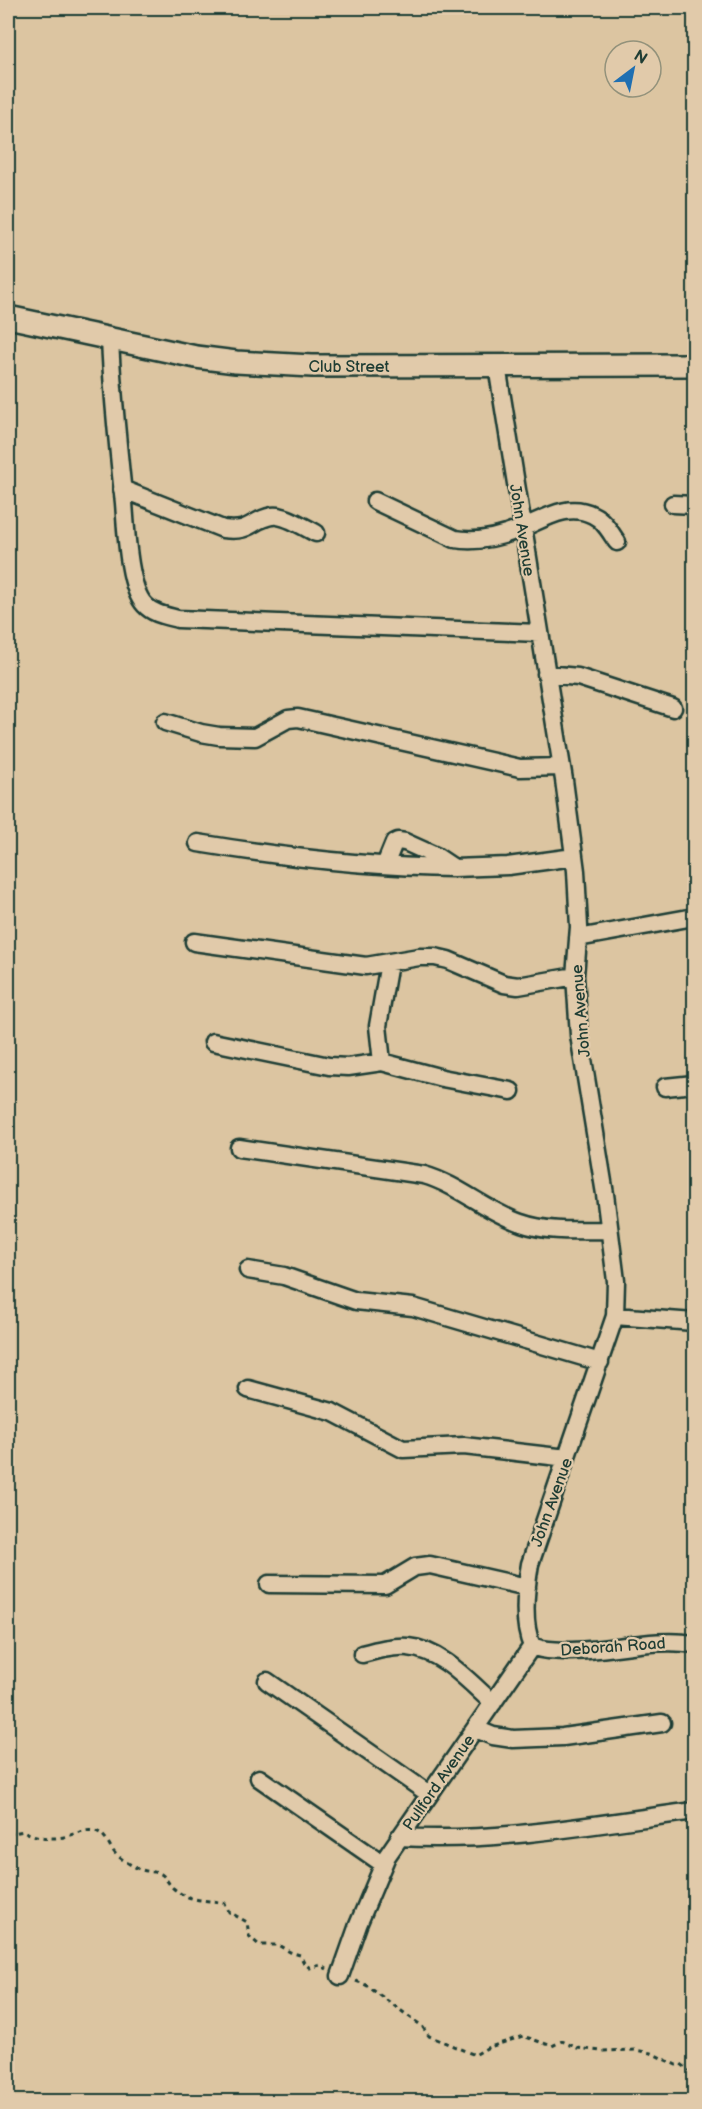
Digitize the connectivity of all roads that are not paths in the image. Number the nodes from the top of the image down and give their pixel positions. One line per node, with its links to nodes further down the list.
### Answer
1 (8, 317): 2 (main road, Club Street)
2 (110, 338): 4 (main road, Club Street); 5 (street)
3 (694, 365): 4 (main road, Club Street)
4 (497, 366): 9 (street, John Avenue)
5 (122, 489): 10 (street); 12 (street)
6 (375, 501): 9 (street)
7 (673, 504): 8 (street)
8 (694, 505)
9 (523, 528): 11 (street); 12 (street, John Avenue)
10 (315, 533)
11 (617, 542)
12 (539, 633): 13 (street, John Avenue)
13 (546, 674): 14 (street); 16 (street, John Avenue)
14 (673, 708)
15 (165, 722): 16 (street)
16 (561, 767): 18 (street, John Avenue)
17 (198, 843): 19 (street)
18 (574, 857): 20 (street); 22 (street, John Avenue)
19 (385, 865): 20 (street); 20 (street)
20 (453, 868)
21 (694, 917): 22 (street)
22 (578, 938): 25 (street, John Avenue)
23 (194, 942): 24 (street)
24 (389, 963): 25 (street); 27 (street)
25 (575, 976): 32 (street, John Avenue)
26 (213, 1042): 27 (street)
27 (382, 1062): 30 (street)
28 (694, 1084): 29 (street)
29 (665, 1087)
30 (511, 1091)
31 (239, 1148): 32 (street)
32 (609, 1230): 34 (street, John Avenue)
33 (248, 1270): 36 (street)
34 (615, 1316): 35 (street); 36 (street, John Avenue)
35 (694, 1322)
36 (600, 1362): 38 (street, John Avenue)
37 (248, 1389): 38 (street)
38 (567, 1458): 40 (street, John Avenue)
39 (269, 1584): 40 (street)
40 (526, 1587): 42 (street, John Avenue)
41 (694, 1644): 42 (street, Deborah Road)
42 (532, 1646): 45 (street, Pullford Avenue)
43 (362, 1654): 45 (street)
44 (267, 1682): 49 (street)
45 (494, 1703): 47 (street, Pullford Avenue)
46 (662, 1723): 47 (street)
47 (476, 1729): 49 (street, Pullford Avenue)
48 (259, 1778): 52 (street)
49 (429, 1794): 51 (street, Pullford Avenue)
50 (694, 1811): 51 (street)
51 (399, 1837): 52 (street, Pullford Avenue)
52 (382, 1864): 53 (street, Pullford Avenue)
53 (340, 1976)

